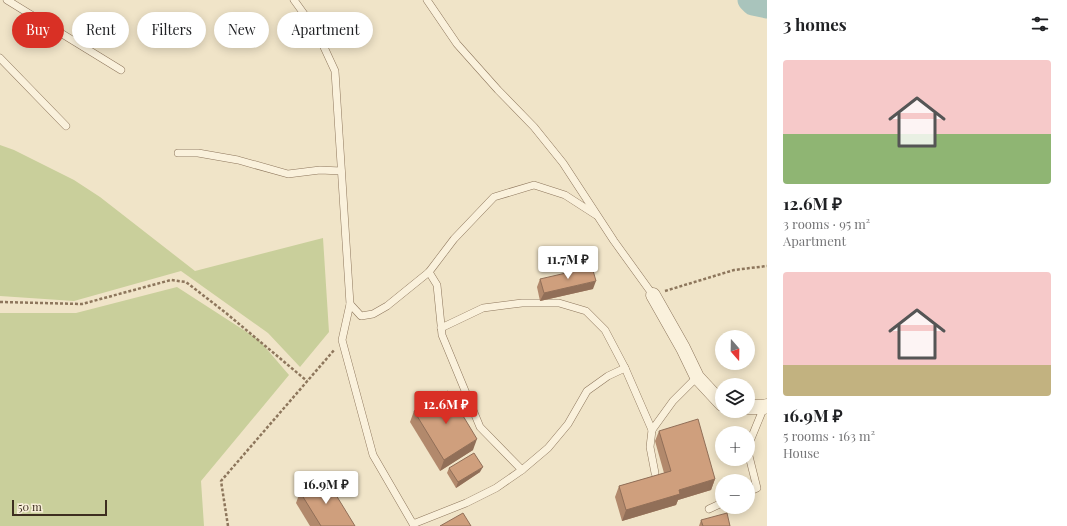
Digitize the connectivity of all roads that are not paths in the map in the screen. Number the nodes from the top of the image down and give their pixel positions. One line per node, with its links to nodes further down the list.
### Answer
1 (6, 0): 5 (lane)
2 (294, 0): 8 (lane)
3 (427, 0): 9 (lane)
4 (0, 58): 6 (lane)
5 (121, 70)
6 (66, 126)
7 (178, 153): 8 (lane)
8 (341, 171): 12 (lane)
9 (596, 215): 10 (lane); 11 (lane)
10 (429, 272): 12 (lane); 13 (lane)
11 (653, 295): 15 (street)
12 (350, 304): 20 (lane)
13 (442, 328): 14 (lane); 20 (lane)
14 (625, 368): 18 (lane); 20 (lane)
15 (697, 377): 16 (street); 18 (lane)
16 (715, 396)
17 (765, 407): 19 (lane)
18 (652, 430): 21 (lane)
19 (755, 430)
20 (522, 470)
21 (655, 473)
22 (755, 480): 23 (lane)
23 (755, 489)
24 (715, 506): 25 (lane)
25 (709, 509)

